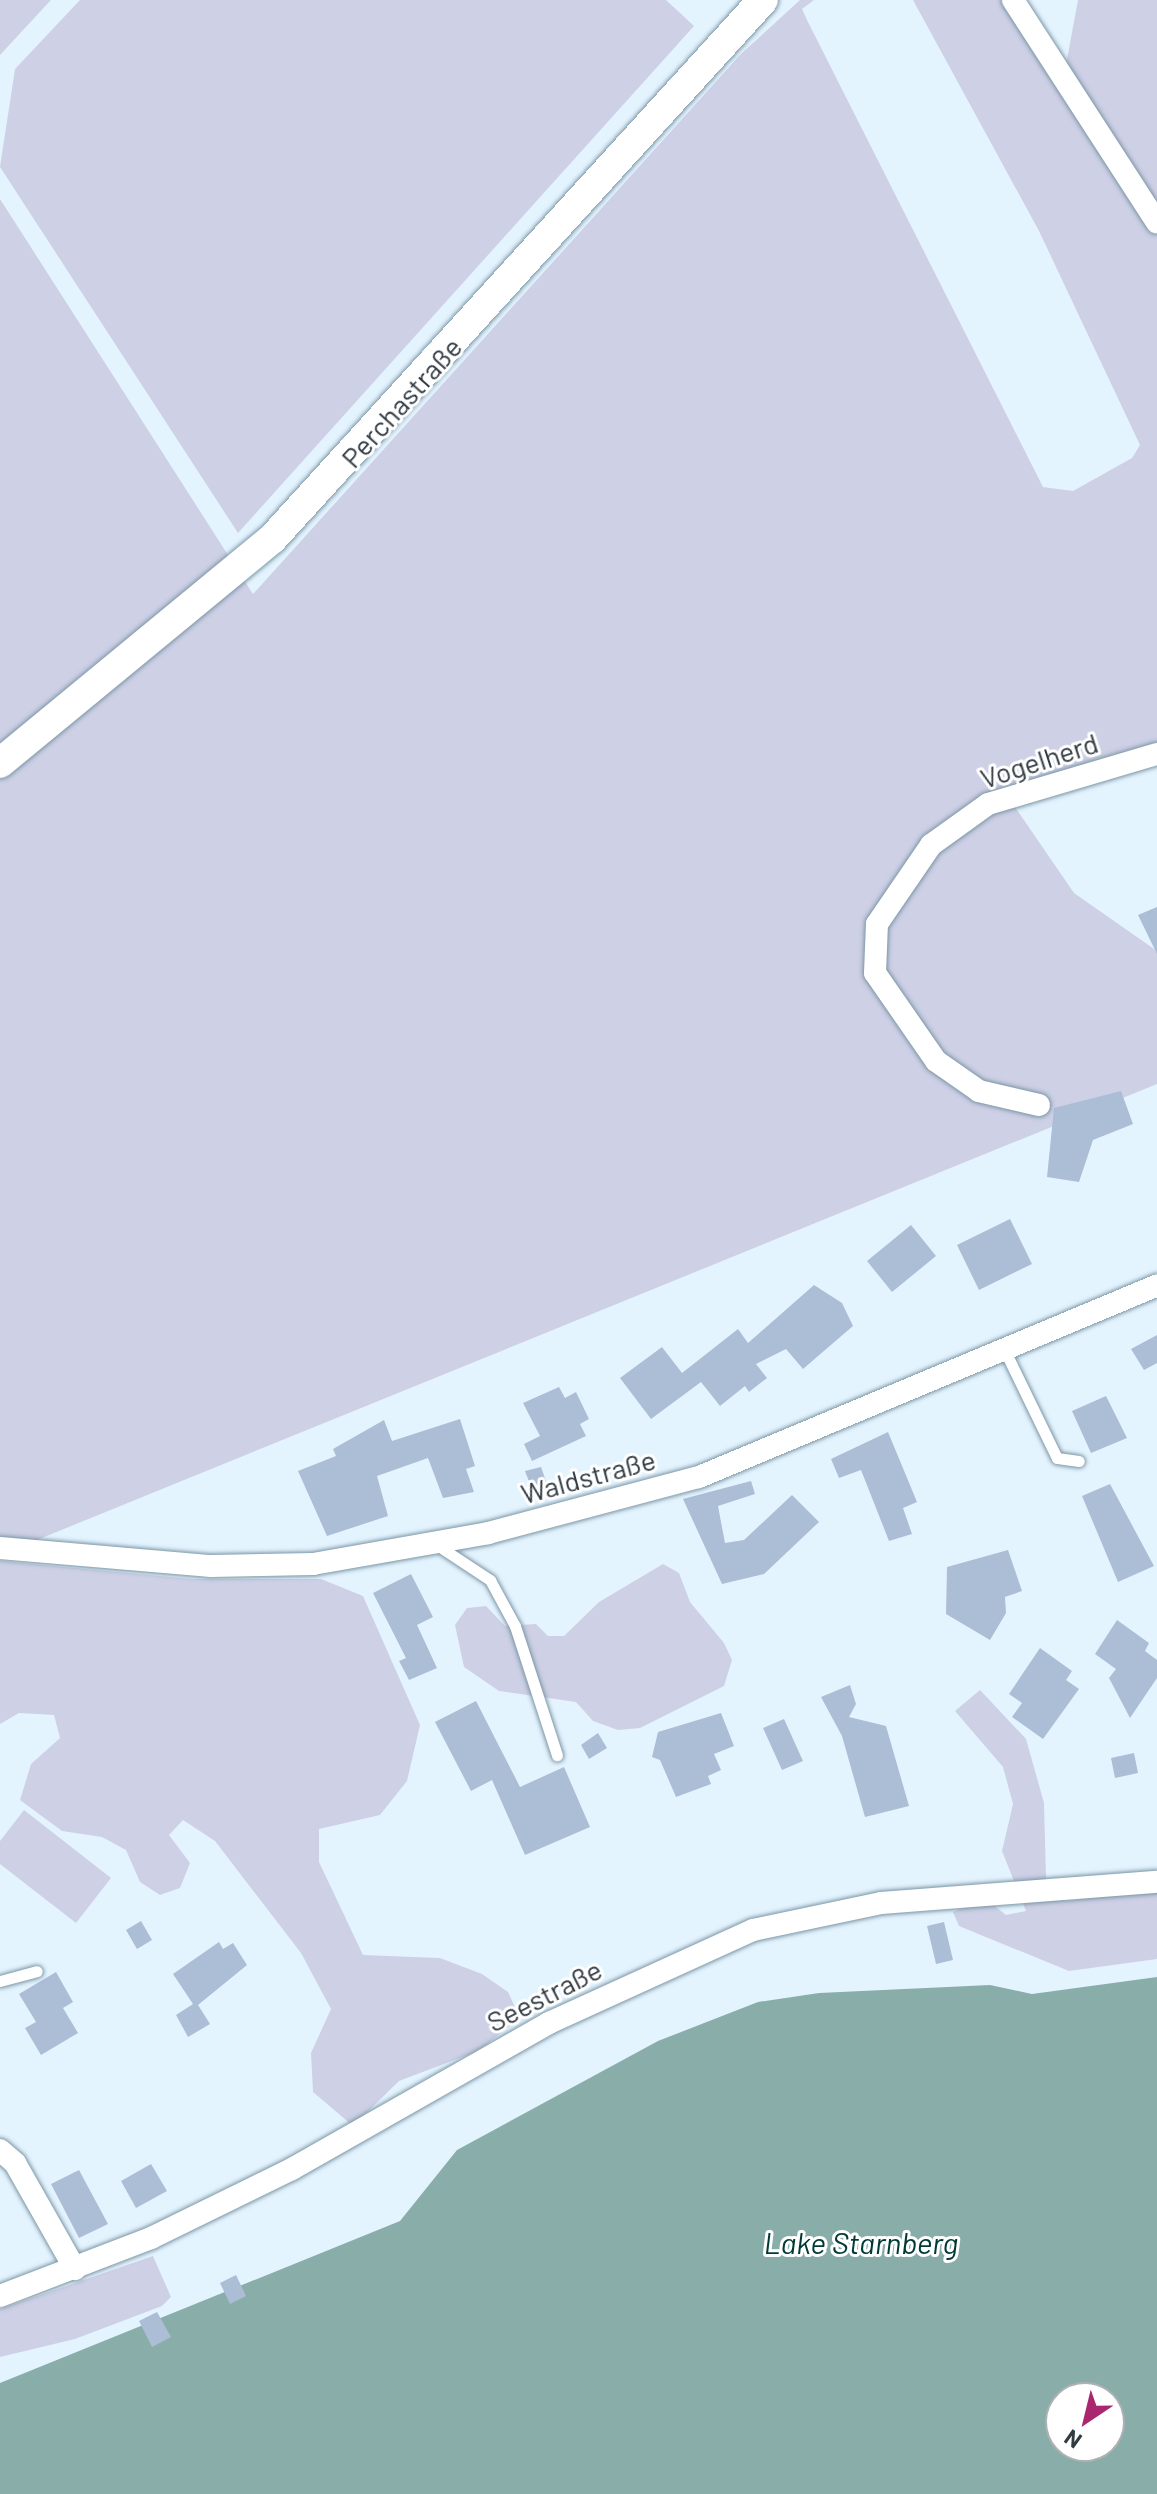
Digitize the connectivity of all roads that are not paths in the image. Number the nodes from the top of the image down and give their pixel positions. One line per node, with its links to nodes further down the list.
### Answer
1 (763, 0): 5 (main road, Perchastraße)
2 (1013, 0): 3 (street)
3 (1157, 223)
4 (1157, 754): 6 (street, Vogelherd)
5 (0, 763)
6 (1039, 1105)
7 (1157, 1285): 8 (street, Waldstraße)
8 (1005, 1351): 9 (lane); 10 (street, Waldstraße)
9 (1079, 1461)
10 (436, 1544): 11 (street, Waldstraße); 12 (lane)
11 (0, 1548)
12 (557, 1755)
13 (1157, 1882): 17 (street, Seestraße)
14 (37, 1971): 15 (lane)
15 (0, 1981)
16 (0, 2150): 17 (street)
17 (75, 2269): 18 (street, Seestraße)
18 (0, 2296)

